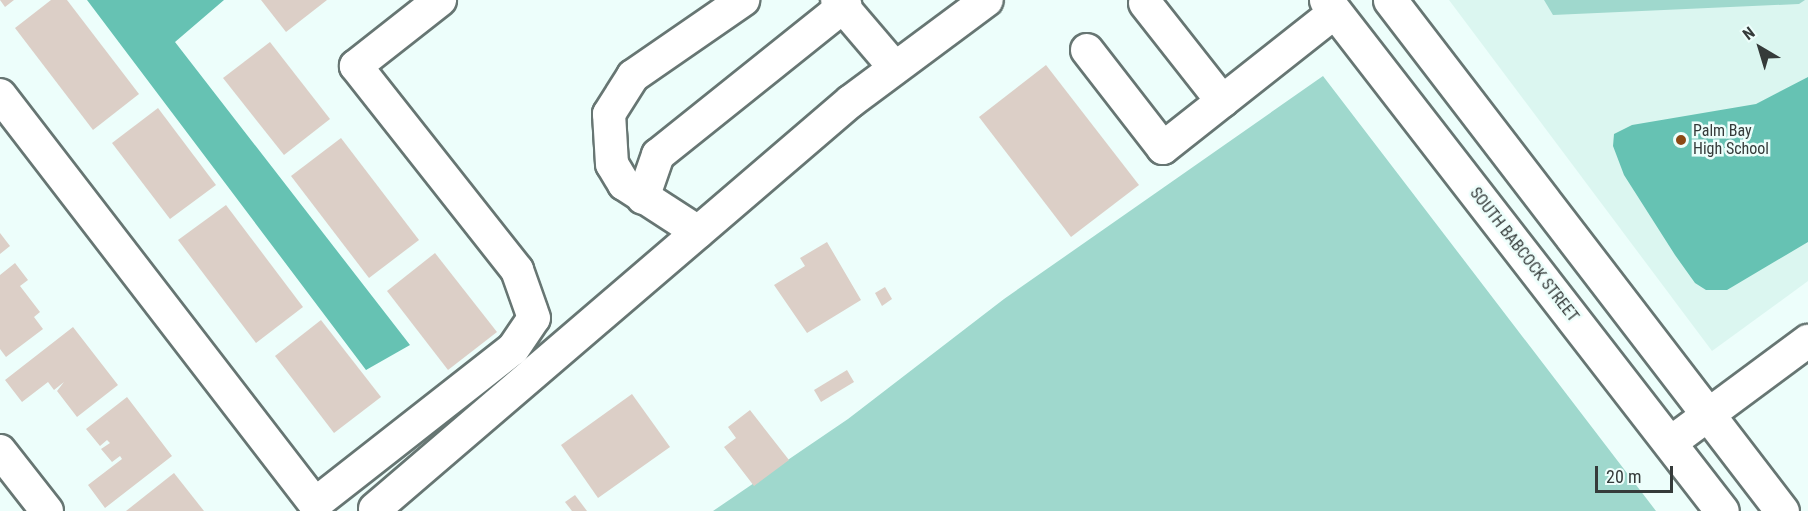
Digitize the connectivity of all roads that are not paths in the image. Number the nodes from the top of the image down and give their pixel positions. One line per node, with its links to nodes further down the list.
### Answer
1 (440, 0): 10 (street)
2 (743, 0): 12 (street)
3 (987, 0): 9 (street)
4 (1390, 0): 15 (main road)
5 (841, 2): 9 (street); 12 (street)
6 (1145, 3): 11 (street)
7 (1330, 6): 11 (street); 16 (main road, SOUTH BABCOCK STREET)
8 (1087, 50): 11 (street)
9 (896, 68): 13 (street)
10 (0, 96)
11 (1222, 101)
12 (643, 198): 13 (street)
13 (698, 232): 18 (street)
14 (1808, 341): 15 (street)
15 (1707, 416): 16 (street); 21 (main road)
16 (1670, 443): 20 (main road, SOUTH BABCOCK STREET)
17 (0, 451): 19 (street)
18 (375, 509)
19 (47, 511)
20 (1722, 511)
21 (1782, 511)

